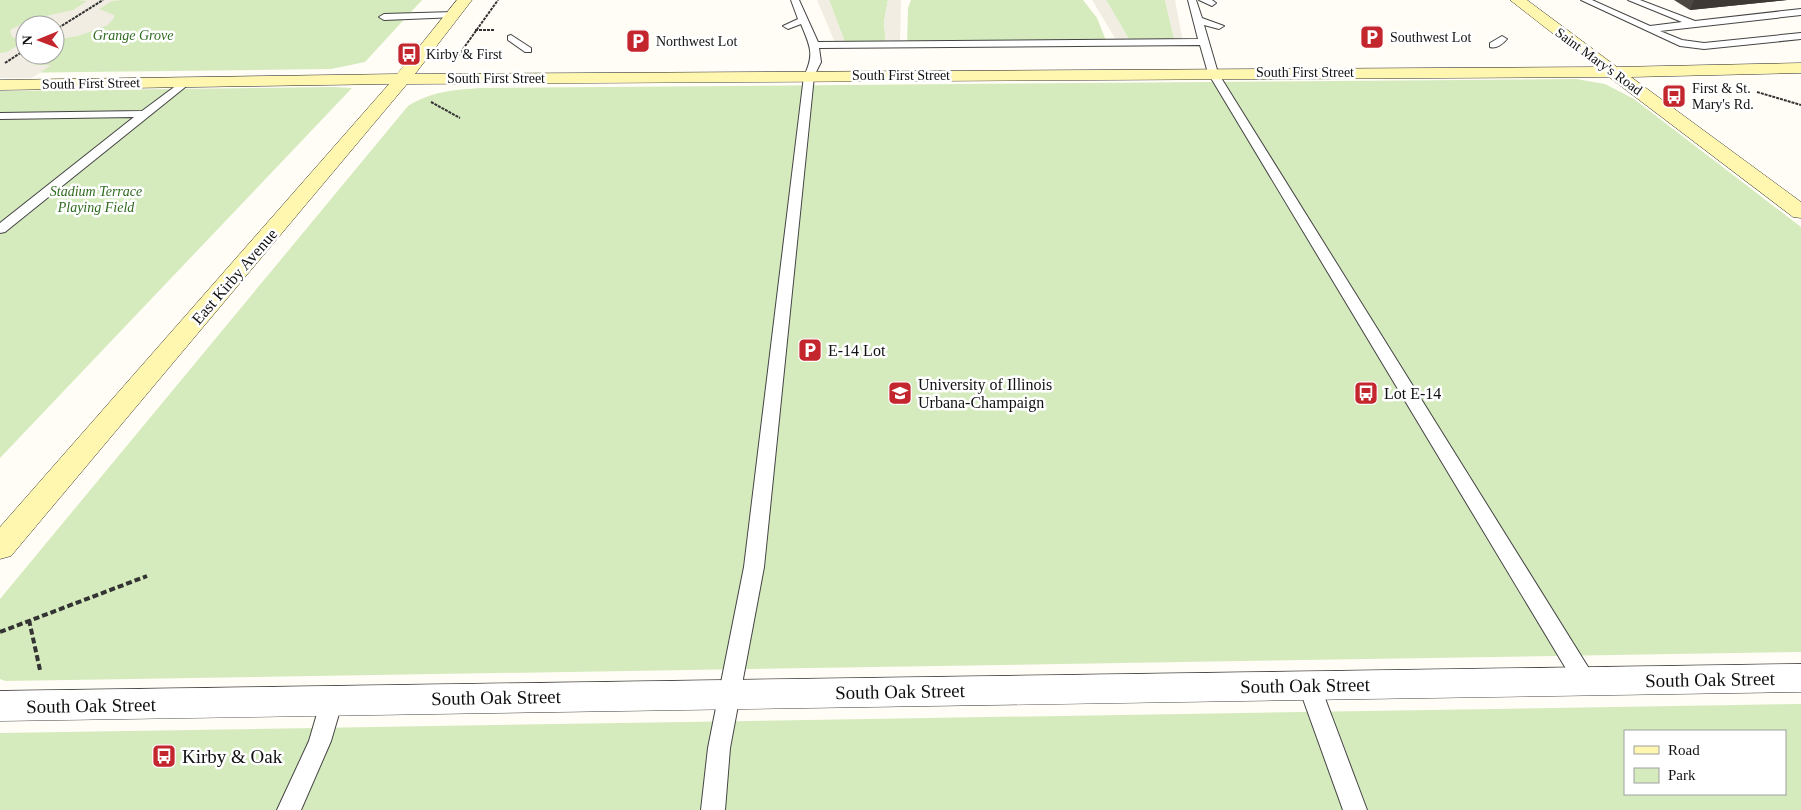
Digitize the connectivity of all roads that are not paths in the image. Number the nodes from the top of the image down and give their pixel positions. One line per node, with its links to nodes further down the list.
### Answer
1 (465, 0): 8 (street, East Kirby Avenue)
2 (1192, 0): 11 (lane)
3 (1517, 0): 24 (street, Saint Mary's Road)
4 (1585, 0): 15 (lane)
5 (1632, 0): 12 (lane)
6 (793, 1): 10 (lane)
7 (1801, 12): 12 (lane)
8 (454, 15): 9 (lane); 27 (street, East Kirby Avenue)
9 (384, 17)
10 (804, 20): 13 (lane); 21 (lane)
11 (1198, 20): 14 (lane); 19 (lane)
12 (1694, 24): 15 (lane)
13 (788, 26)
14 (1219, 26)
15 (1648, 29): 16 (lane)
16 (1801, 36)
17 (511, 38): 22 (lane)
18 (1502, 39): 20 (lane)
19 (1204, 42): 21 (lane); 25 (lane)
20 (1493, 45)
21 (814, 46): 26 (lane)
22 (528, 50)
23 (1801, 68): 24 (street, South First Street)
24 (1612, 72): 25 (street, South First Street); 32 (street, Saint Mary's Road)
25 (1212, 73): 26 (street, South First Street); 36 (lane)
26 (809, 76): 27 (street, South First Street); 38 (lane)
27 (403, 79): 28 (street, South First Street); 34 (street, East Kirby Avenue)
28 (185, 82): 29 (street, South First Street); 30 (lane)
29 (0, 84)
30 (145, 114): 31 (lane); 33 (lane)
31 (0, 116)
32 (1801, 212)
33 (0, 229)
34 (0, 548)
35 (1801, 678): 36 (street, South Oak Street)
36 (1585, 681): 37 (street, South Oak Street)
37 (1309, 685): 38 (street, South Oak Street); 43 (lane)
38 (730, 694): 39 (street, South Oak Street); 42 (lane)
39 (332, 700): 40 (street, South Oak Street); 41 (lane)
40 (0, 706)
41 (288, 810)
42 (713, 810)
43 (1355, 810)

